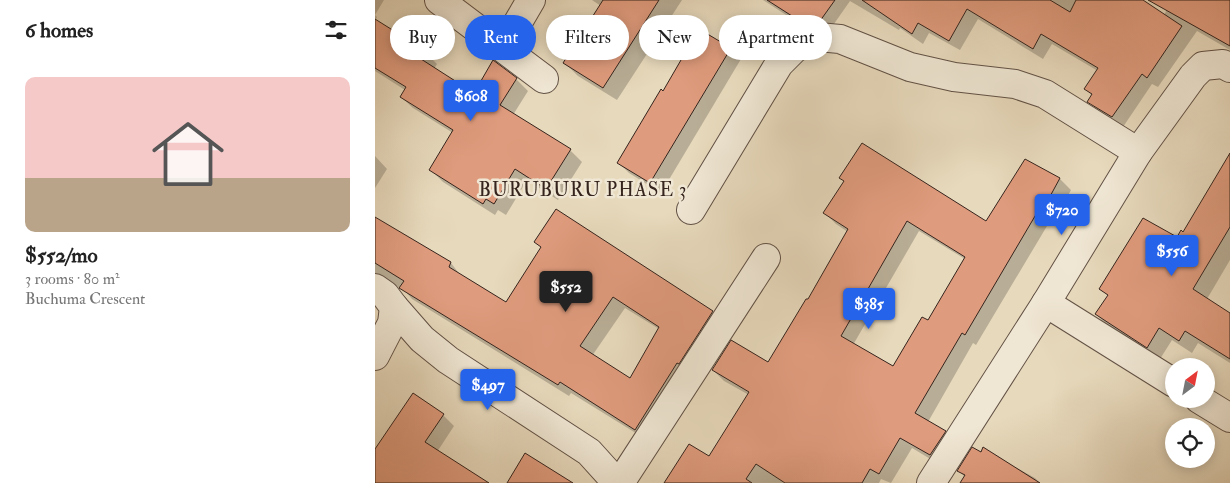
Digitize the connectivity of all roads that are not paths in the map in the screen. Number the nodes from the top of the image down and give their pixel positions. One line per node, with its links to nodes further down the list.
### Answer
1 (439, 0): 4 (street)
2 (531, 0): 3 (street)
3 (522, 15)
4 (465, 20)
5 (519, 60): 7 (street)
6 (1230, 68): 8 (street)
7 (544, 79)
8 (1139, 152): 9 (street); 12 (street)
9 (691, 210)
10 (766, 258): 20 (street)
11 (375, 288): 13 (street)
12 (1046, 303): 15 (street); 21 (street)
13 (394, 307): 14 (street); 20 (street)
14 (375, 356)
15 (1165, 377)
16 (1214, 408): 17 (street)
17 (1230, 418)
18 (594, 483): 19 (street)
19 (610, 483)
20 (618, 483)
21 (931, 483)

